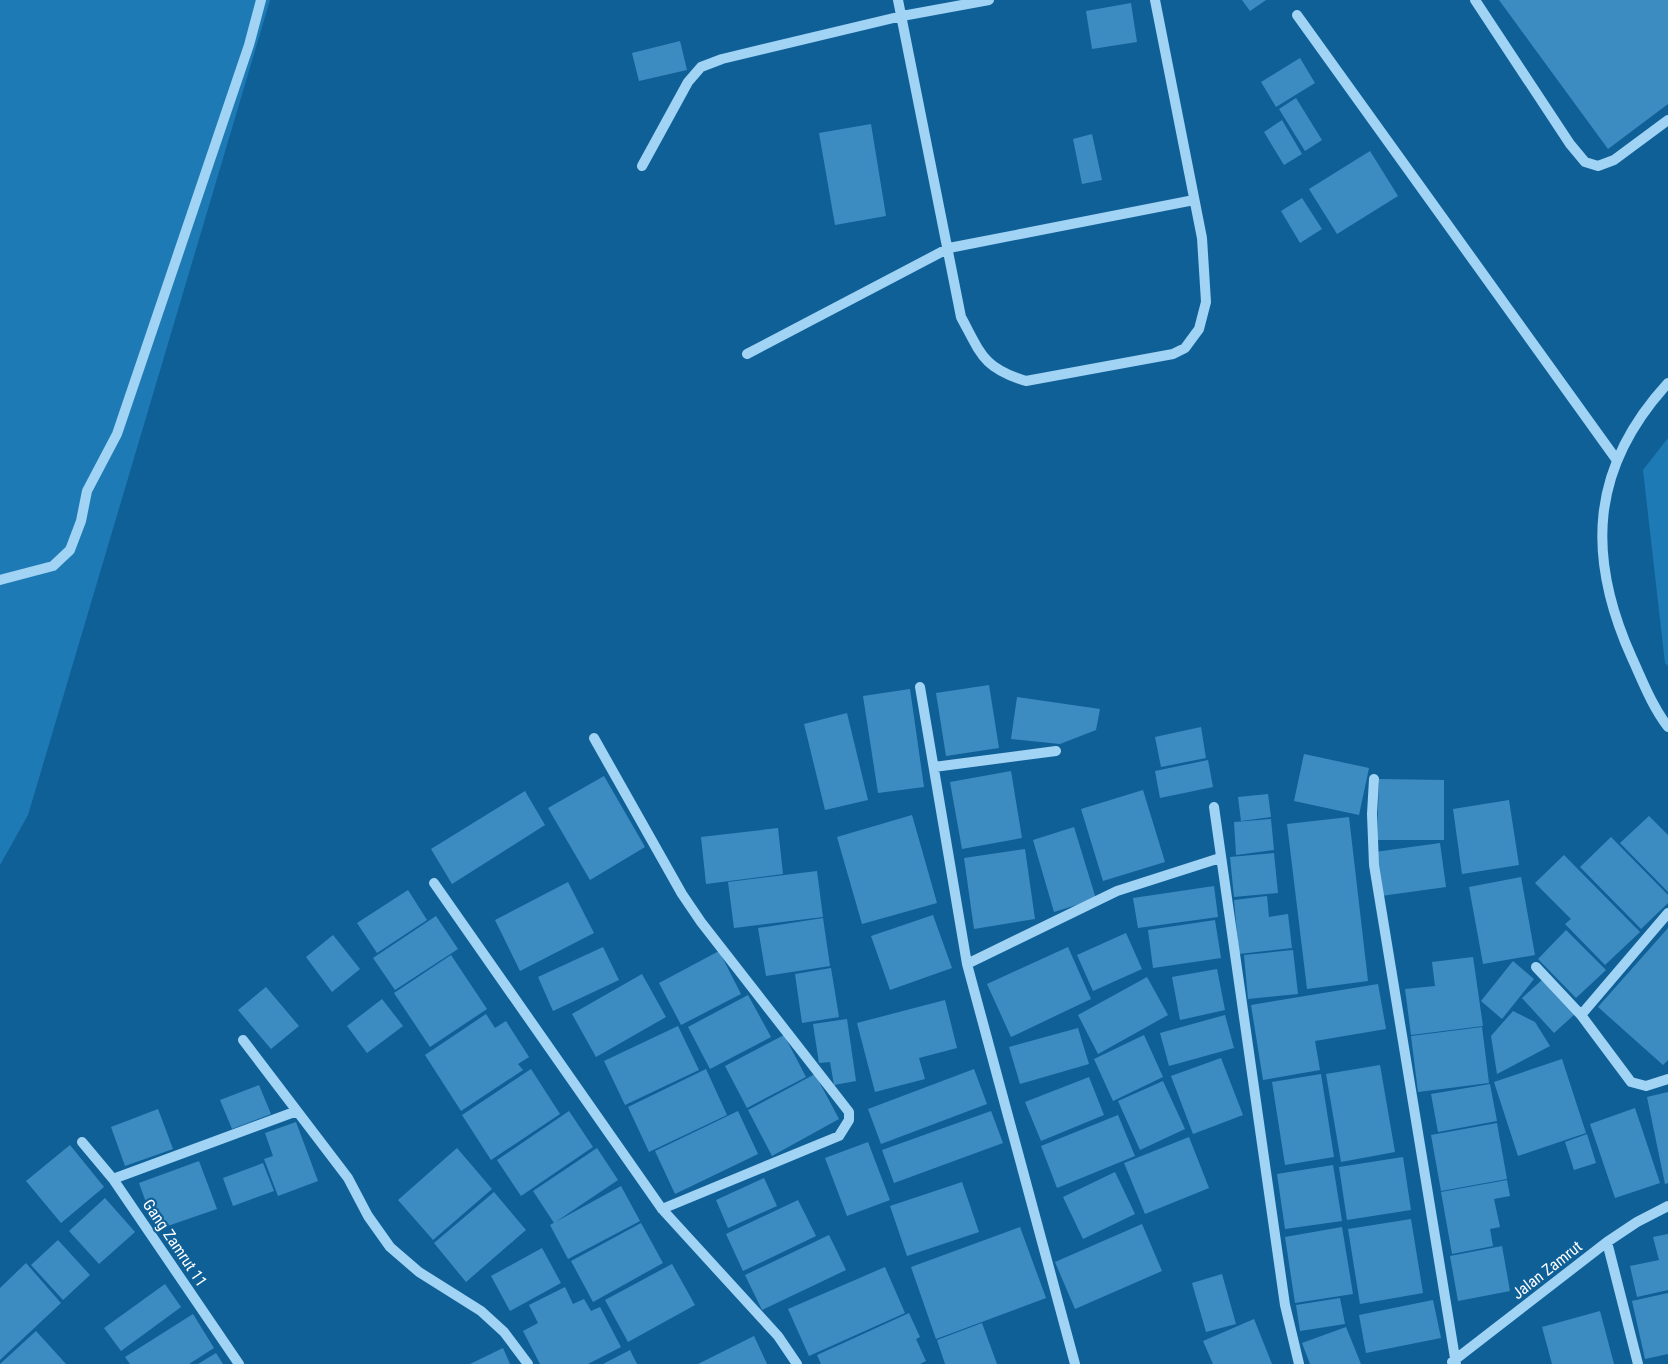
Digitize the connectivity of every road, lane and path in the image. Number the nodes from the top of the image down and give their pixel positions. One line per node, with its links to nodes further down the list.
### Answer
1 (261, 0): 15 (street)
2 (898, 0): 7 (street)
3 (989, 0): 7 (street)
4 (1155, 0): 10 (street)
5 (1475, 0): 8 (street)
6 (1298, 15): 14 (street)
7 (902, 16): 9 (street); 11 (street)
8 (1668, 120)
9 (642, 166)
10 (1194, 200): 11 (street); 11 (street)
11 (949, 248): 12 (street)
12 (747, 354)
13 (1668, 383): 14 (street)
14 (1616, 459): 17 (street)
15 (0, 580)
16 (920, 687): 20 (street)
17 (1668, 727)
18 (594, 738): 35 (street)
19 (1056, 751): 20 (street)
20 (934, 767): 26 (street)
21 (1374, 779): 37 (street)
22 (1214, 807): 23 (street)
23 (1220, 858): 26 (street); 42 (street)
24 (434, 883): 35 (street)
25 (1668, 913): 28 (street)
26 (967, 964): 41 (street)
27 (1536, 967): 28 (street)
28 (1581, 1015): 30 (street)
29 (243, 1040): 31 (street)
30 (1668, 1078)
31 (297, 1112): 33 (street); 39 (street)
32 (82, 1142): 33 (street, Gang Zamrut 11)
33 (112, 1179): 38 (street, Gang Zamrut 11)
34 (1668, 1206): 36 (street, Jalan Zamrut)
35 (662, 1209): 40 (street)
36 (1607, 1242): 37 (street, Jalan Zamrut); 43 (street)
37 (1453, 1362)
38 (239, 1364)
39 (528, 1364)
40 (797, 1364)
41 (1075, 1364)
42 (1299, 1364)
43 (1638, 1364)

